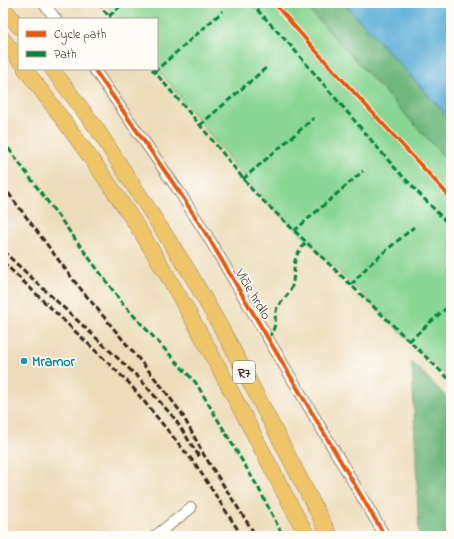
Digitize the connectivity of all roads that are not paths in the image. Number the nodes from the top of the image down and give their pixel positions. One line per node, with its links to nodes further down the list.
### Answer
1 (43, 3): 3 (street)
2 (3, 7): 4 (highway)
3 (55, 18)
4 (18, 26)
5 (3, 39): 6 (highway)
6 (18, 59)
7 (26, 70): 12 (highway, R7)
8 (53, 70): 13 (highway, R7)
9 (95, 70): 14 (street, Vlčie hrdlo)
10 (191, 508): 11 (street)
11 (155, 536)
12 (306, 536)
13 (330, 536)
14 (385, 536)

